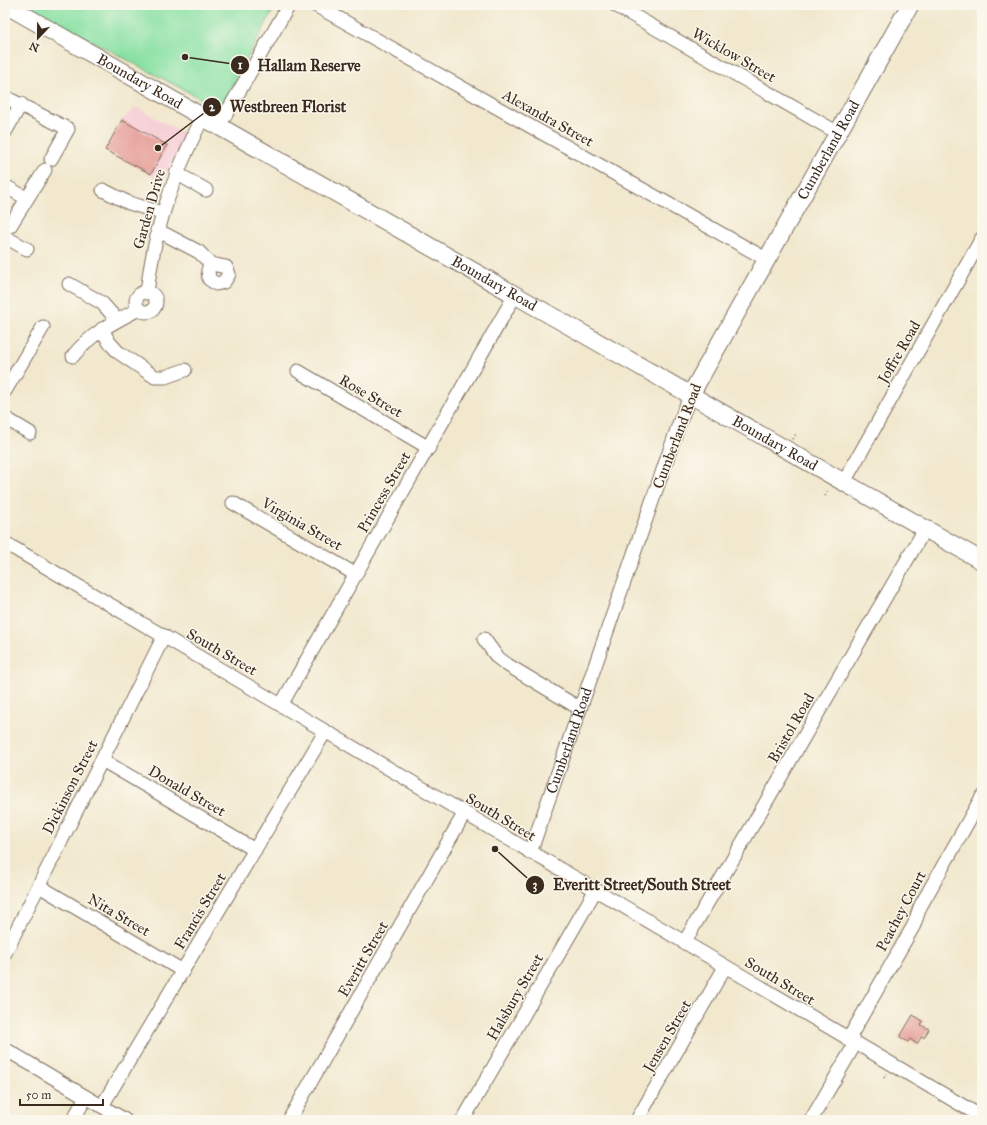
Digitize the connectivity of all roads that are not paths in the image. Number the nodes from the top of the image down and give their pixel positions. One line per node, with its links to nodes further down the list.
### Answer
1 (6, 5): 8 (main road, Boundary Road)
2 (289, 5): 9 (street)
3 (315, 5): 22 (street, Alexandra Street)
4 (615, 5): 11 (street, Wicklow Street)
5 (908, 6): 11 (main road, Cumberland Road)
6 (5, 97): 7 (street)
7 (21, 104): 10 (street); 16 (street)
8 (203, 116): 9 (main road, Boundary Road); 12 (street, Garden Drive)
9 (219, 126): 25 (main road, Boundary Road)
10 (5, 132)
11 (838, 133): 22 (main road, Cumberland Road)
12 (176, 173): 15 (street); 17 (street, Garden Drive)
13 (5, 186): 16 (street)
14 (103, 190): 17 (street)
15 (206, 190)
16 (26, 198): 19 (street)
17 (162, 213): 18 (street, Garden Drive)
18 (157, 230): 23 (street); 26 (street, Garden Drive)
19 (8, 232): 21 (street)
20 (982, 238): 37 (street, Joffre Road)
21 (27, 249)
22 (766, 259): 33 (main road, Cumberland Road)
23 (211, 264)
24 (69, 284): 26 (street)
25 (515, 296): 33 (main road, Boundary Road); 36 (street, Princess Street)
26 (117, 320): 28 (street)
27 (43, 327): 32 (street)
28 (102, 329): 29 (street); 30 (street)
29 (73, 356)
30 (185, 370)
31 (298, 371): 36 (street, Rose Street)
32 (5, 391)
33 (691, 394): 37 (main road, Boundary Road); 46 (street, Cumberland Road)
34 (5, 418): 35 (street)
35 (30, 433)
36 (428, 448): 42 (street, Princess Street)
37 (836, 485): 39 (main road, Boundary Road)
38 (233, 502): 42 (street, Virginia Street)
39 (925, 528): 41 (main road, Boundary Road); 55 (street, Bristol Road)
40 (5, 543): 43 (street, South Street)
41 (982, 560)
42 (355, 574): 45 (street, Princess Street)
43 (164, 636): 45 (street, South Street); 48 (street, Dickinson Street)
44 (484, 639): 46 (street)
45 (281, 704): 47 (street, South Street)
46 (579, 708): 52 (street, Cumberland Road)
47 (325, 732): 50 (street, South Street); 51 (street, Francis Street)
48 (102, 760): 51 (street, Donald Street); 53 (street, Dickinson Street)
49 (982, 797): 59 (street, Peachey Court)
50 (464, 814): 52 (street, South Street); 66 (street, Everitt Street)
51 (255, 850): 58 (street, Francis Street)
52 (530, 853): 54 (street, South Street)
53 (38, 886): 56 (street, Dickinson Street); 58 (street, Nita Street)
54 (595, 890): 55 (street, South Street); 67 (street, Halsbury Street)
55 (684, 943): 57 (street, South Street)
56 (5, 953)
57 (725, 967): 59 (street, South Street); 68 (street, Jensen Street)
58 (183, 971): 62 (street, Francis Street)
59 (852, 1042): 63 (street, South Street); 69 (street, Peachey Court)
60 (5, 1050): 61 (street)
61 (86, 1097): 62 (street); 64 (street)
62 (102, 1106): 65 (street)
63 (982, 1117)
64 (73, 1120)
65 (125, 1120)
66 (288, 1120)
67 (463, 1120)
68 (637, 1120)
69 (811, 1120)

